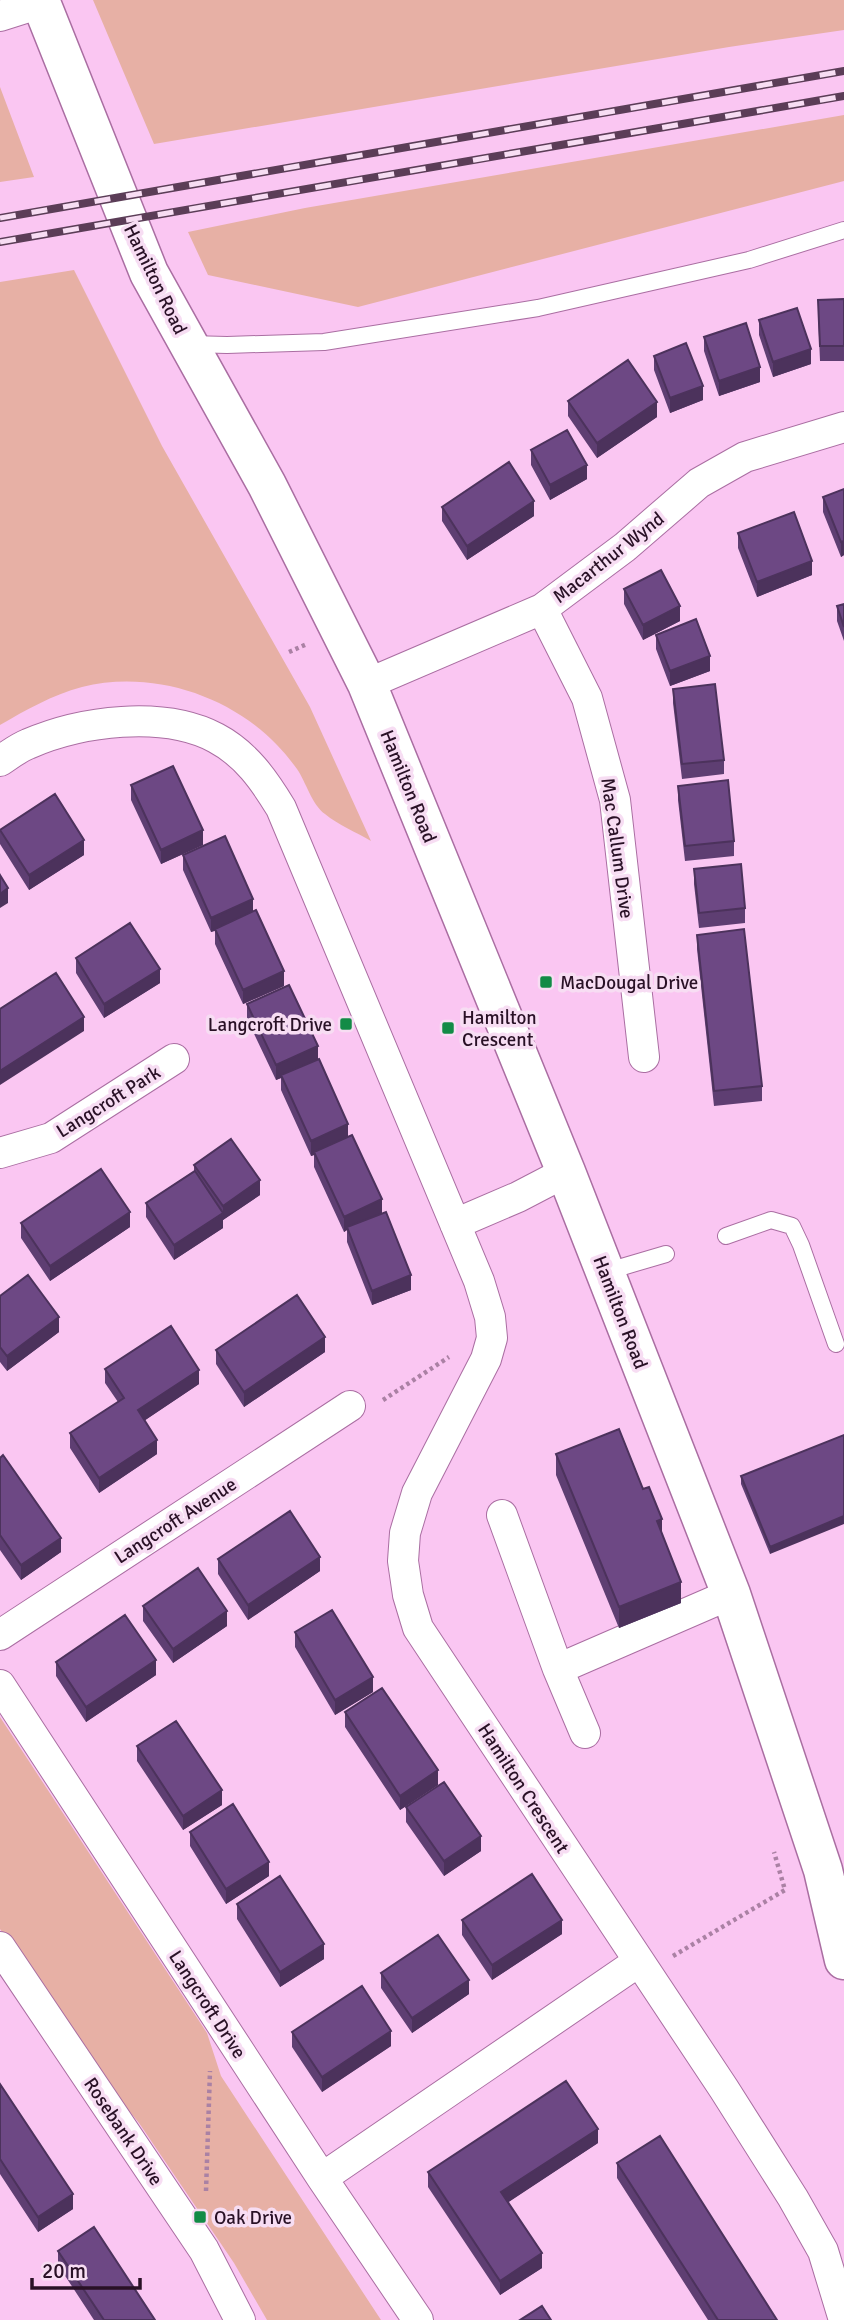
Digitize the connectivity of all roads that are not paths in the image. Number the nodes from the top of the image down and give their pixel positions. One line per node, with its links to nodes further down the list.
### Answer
1 (41, 2): 2 (street); 4 (main road, Hamilton Road)
2 (0, 16)
3 (844, 230): 4 (lane)
4 (187, 344): 7 (main road, Hamilton Road)
5 (844, 427): 6 (street, Macarthur Wynd)
6 (542, 609): 7 (street, Macarthur Wynd); 9 (street, Mac Callum Drive)
7 (367, 684): 12 (main road, Hamilton Road)
8 (0, 761): 13 (street, Hamilton Crescent)
9 (645, 1057)
10 (174, 1059): 11 (street, Langcroft Park)
11 (0, 1153)
12 (566, 1172): 13 (street); 16 (main road, Hamilton Road)
13 (455, 1224): 28 (street, Hamilton Crescent)
14 (726, 1236): 17 (lane)
15 (666, 1254): 16 (lane)
16 (605, 1272): 20 (main road, Hamilton Road)
17 (836, 1344)
18 (350, 1406): 21 (street, Langcroft Avenue)
19 (502, 1515): 22 (street)
20 (732, 1594): 22 (street); 25 (main road, Hamilton Road)
21 (0, 1635)
22 (558, 1669): 24 (street)
23 (0, 1685): 29 (street, Langcroft Drive)
24 (586, 1733)
25 (838, 1910): 27 (main road, Hamilton Road)
26 (0, 1947): 31 (street, Rosebank Drive)
27 (844, 1960)
28 (642, 1967): 29 (street); 30 (street, Hamilton Crescent)
29 (323, 2178): 32 (street, Langcroft Drive)
30 (841, 2319)
31 (240, 2320)
32 (418, 2320)

